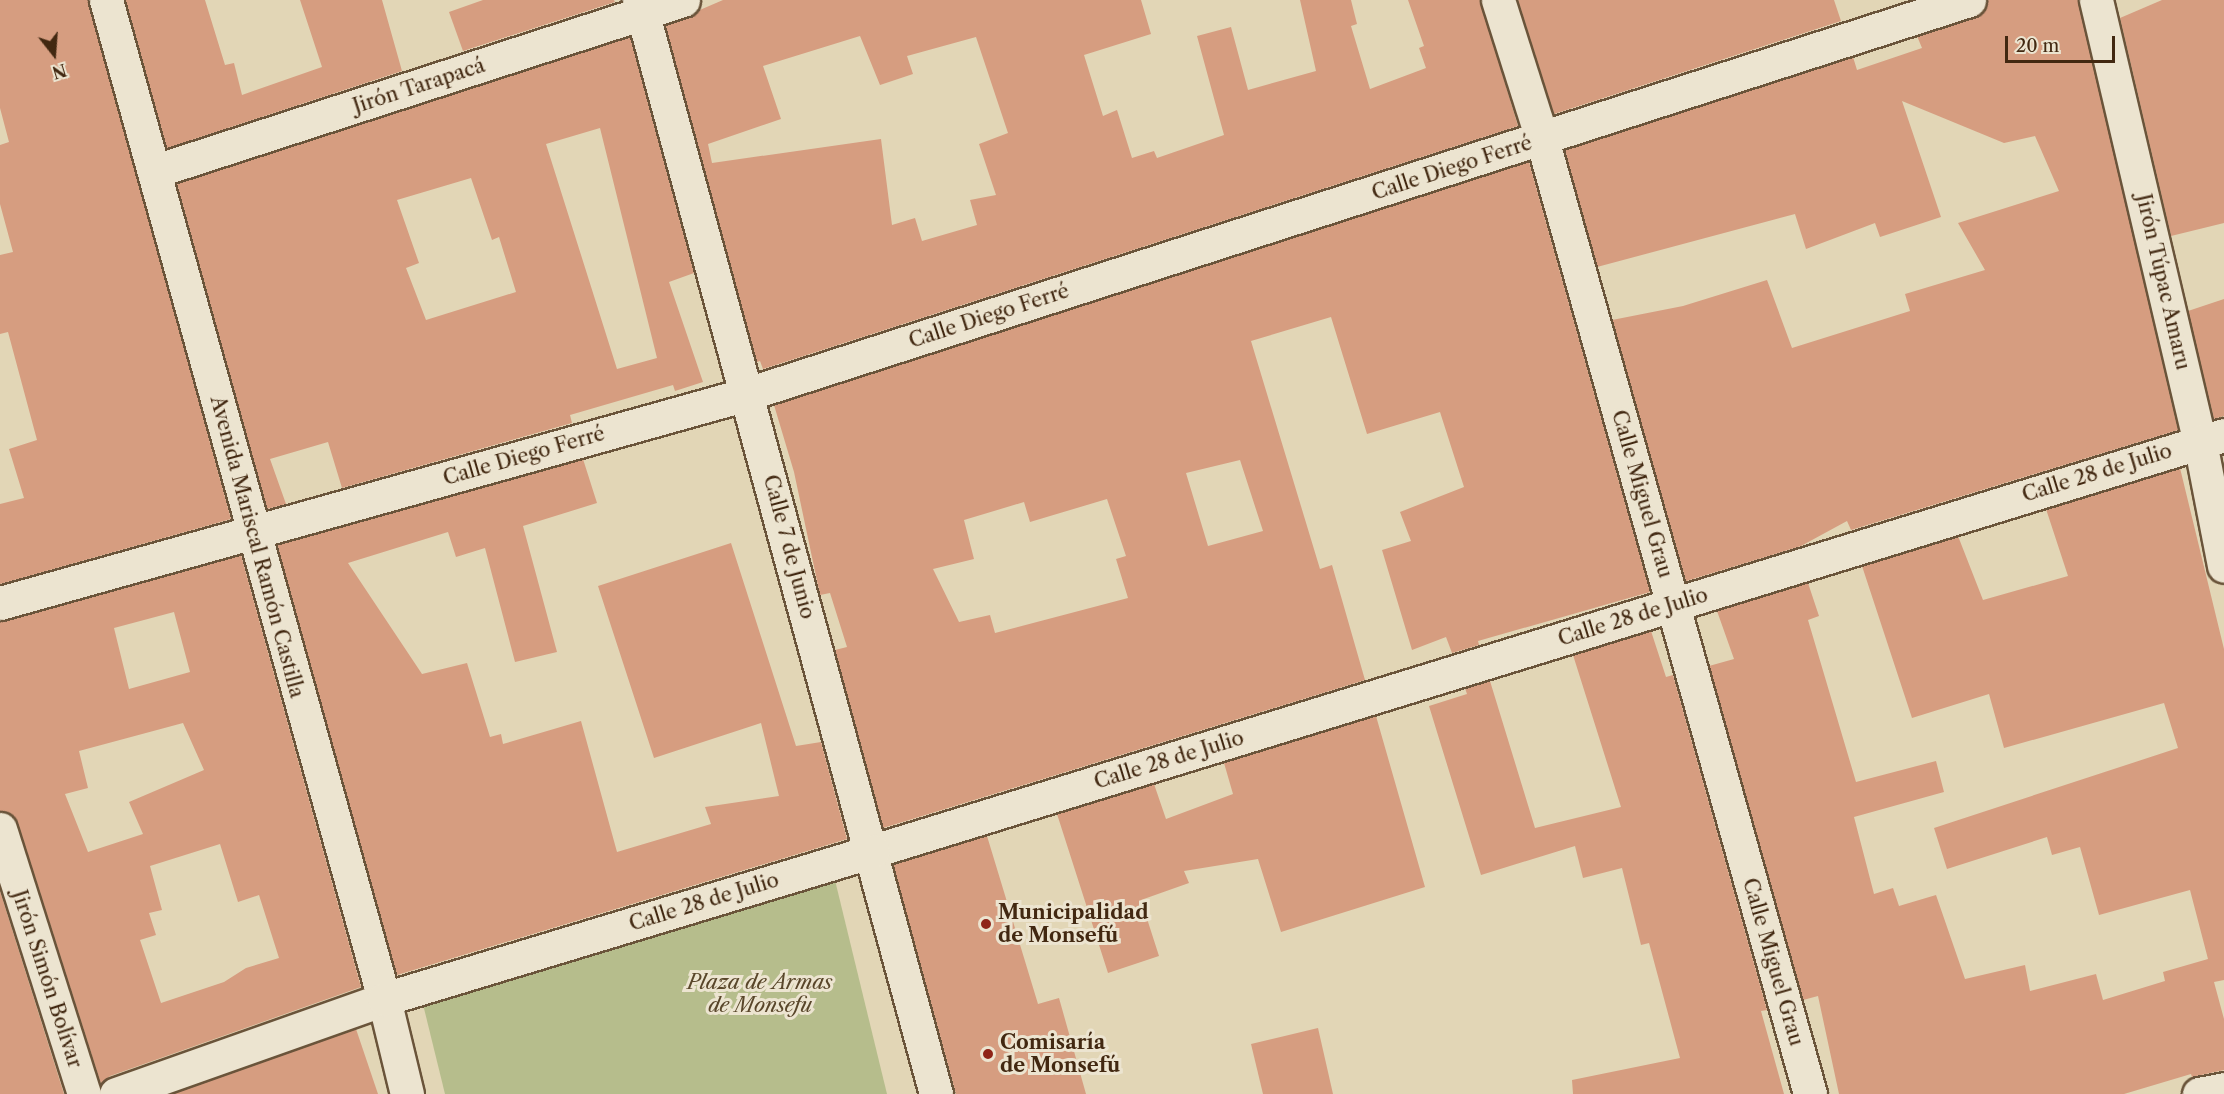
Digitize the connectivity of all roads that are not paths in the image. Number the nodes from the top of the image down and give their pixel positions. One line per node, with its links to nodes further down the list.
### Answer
1 (106, 0): 8 (street, Avenida Mariscal Ramón Castilla)
2 (683, 0): 6 (street, Jirón Tarapacá)
3 (1498, 0): 7 (street, Calle Miguel Grau)
4 (1970, 0): 7 (street, Calle Diego Ferré)
5 (2096, 0): 10 (street, Jirón Túpac Amaru)
6 (641, 7): 8 (street, Jirón Tarapacá); 9 (street, Calle 7 de Junio)
7 (1542, 139): 9 (street, Calle Diego Ferré); 14 (street, Calle Miguel Grau)
8 (155, 171): 11 (street, Avenida Mariscal Ramón Castilla)
9 (747, 394): 11 (street, Calle Diego Ferré); 16 (street, Calle 7 de Junio)
10 (2212, 438): 12 (street, Jirón Túpac Amaru); 14 (street, Calle 28 de Julio)
11 (252, 531): 13 (street, Calle Diego Ferré); 17 (street, Avenida Mariscal Ramón Castilla)
12 (2224, 566)
13 (0, 603)
14 (1673, 605): 16 (street, Calle 28 de Julio); 23 (street, Calle Miguel Grau)
15 (0, 829): 19 (street, Jirón Simón Bolívar)
16 (873, 851): 17 (street, Calle 28 de Julio); 22 (street, Calle 7 de Junio)
17 (384, 999): 20 (street, Calle 28 de Julio); 21 (street, Avenida Mariscal Ramón Castilla)
18 (2224, 1089): 24 (street)
19 (84, 1094)
20 (116, 1094)
21 (407, 1094)
22 (936, 1094)
23 (1810, 1094)
24 (2199, 1094)

